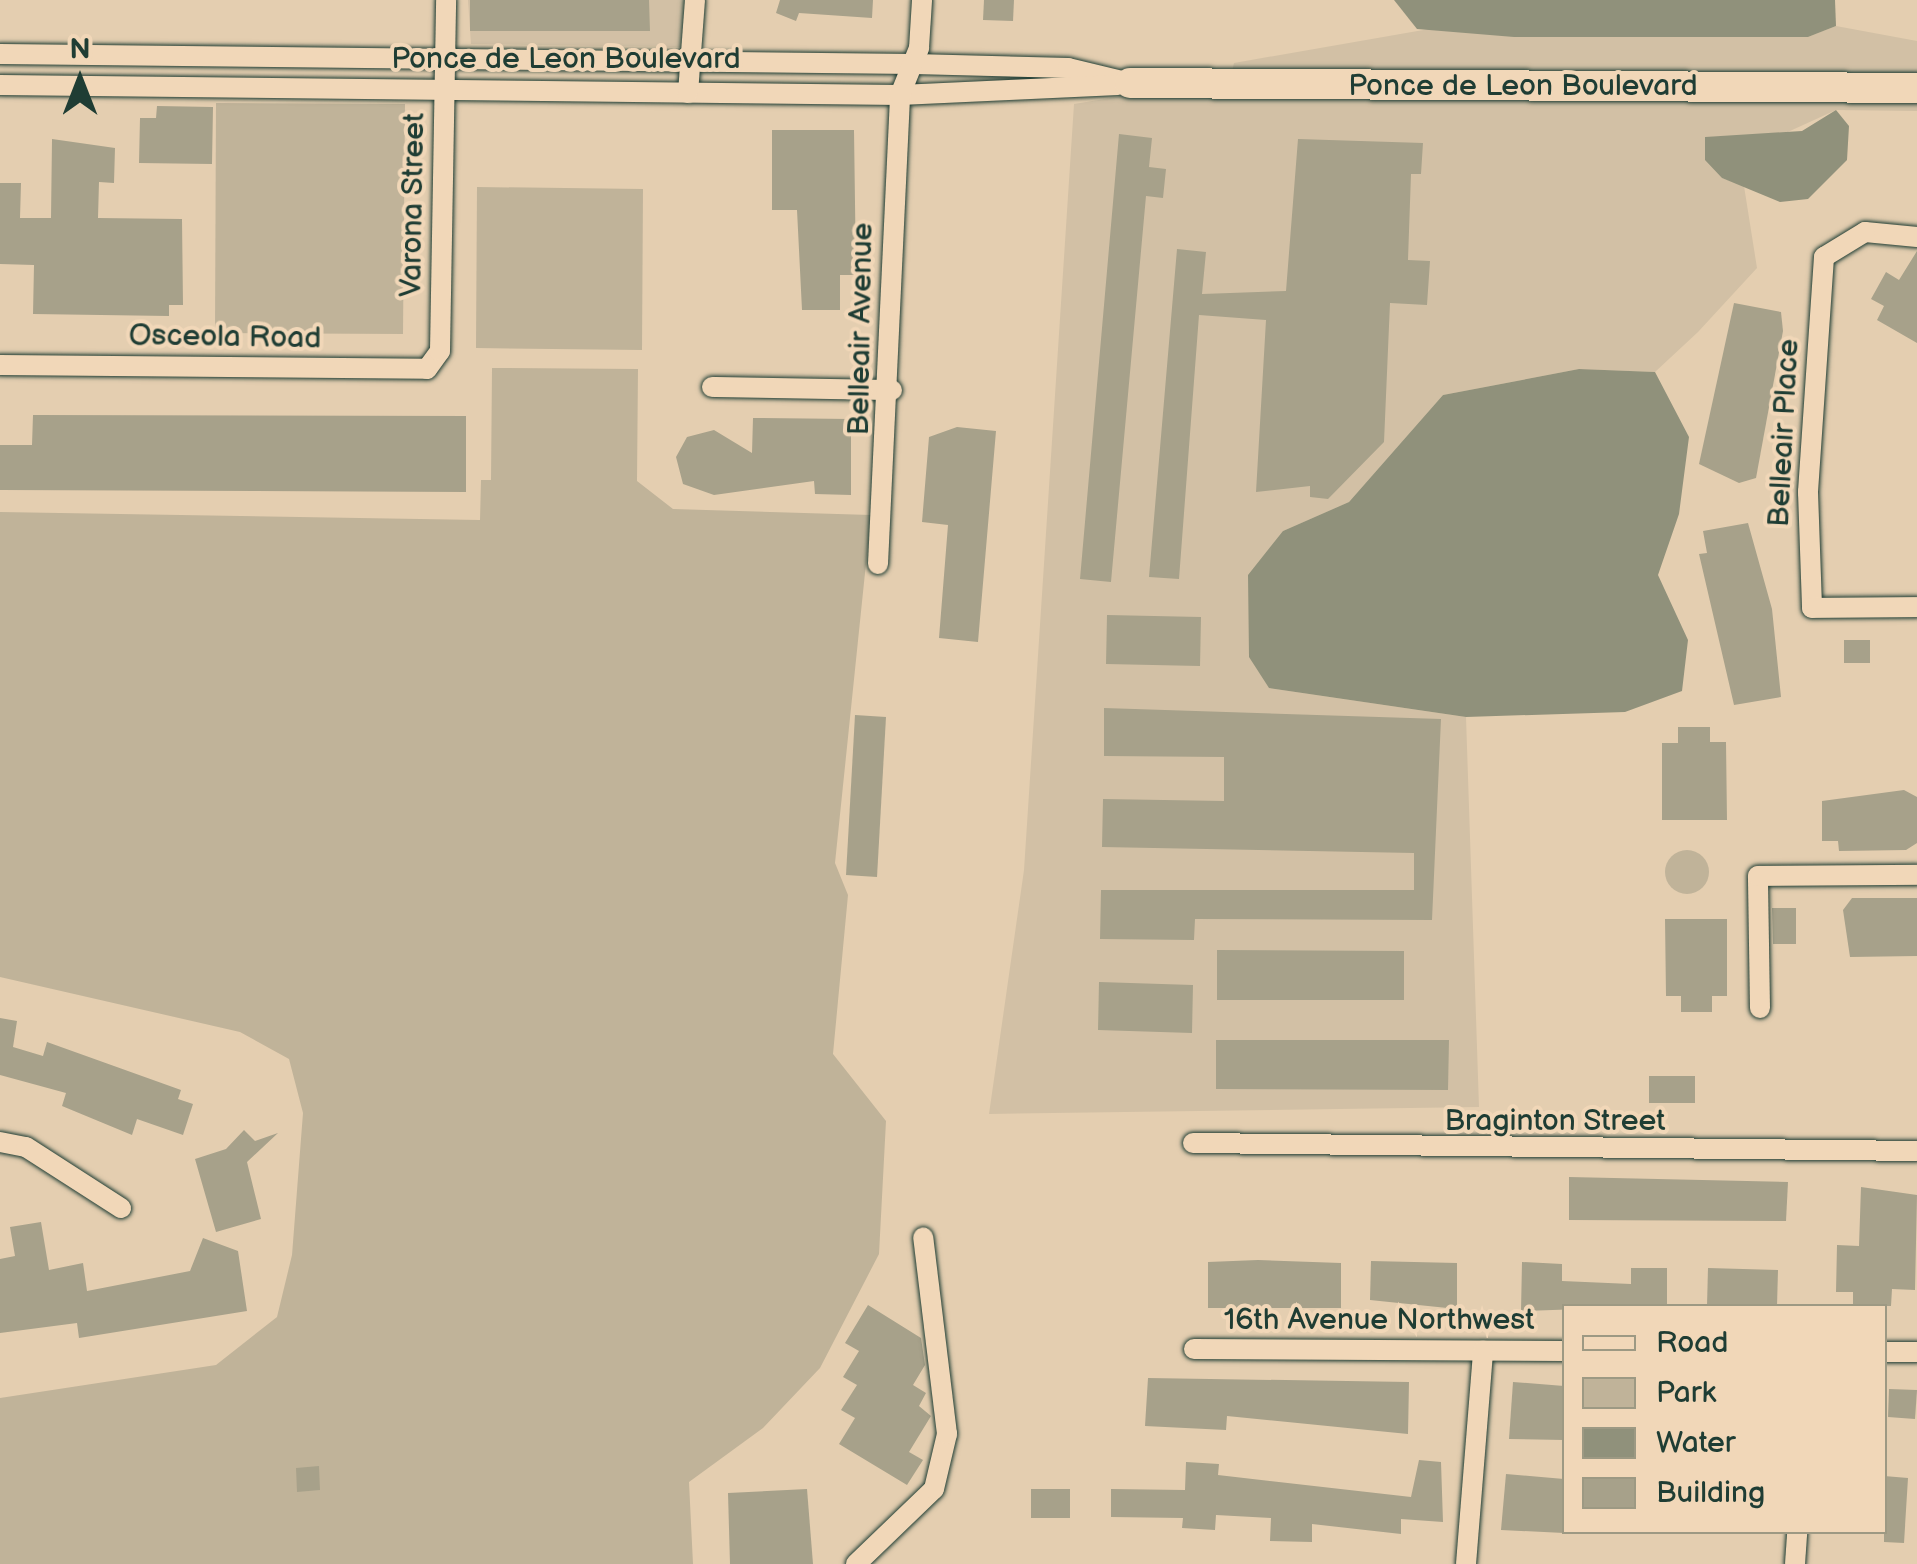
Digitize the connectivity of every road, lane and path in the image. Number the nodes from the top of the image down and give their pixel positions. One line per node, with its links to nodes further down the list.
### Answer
1 (446, 0): 5 (street, Varona Street)
2 (695, 0): 6 (street)
3 (922, 0): 7 (street)
4 (0, 54): 5 (street, Ponce de Leon Boulevard)
5 (446, 58): 6 (street, Ponce de Leon Boulevard); 11 (street, Varona Street)
6 (691, 58): 7 (street, Ponce de Leon Boulevard); 12 (street)
7 (914, 64): 8 (street, Ponce de Leon Boulevard); 13 (street)
8 (1130, 83): 10 (street, Ponce de Leon Boulevard); 13 (street, Ponce de Leon Boulevard)
9 (0, 85): 11 (street, Ponce de Leon Boulevard)
10 (1917, 88)
11 (445, 90): 12 (street, Ponce de Leon Boulevard); 15 (street, Varona Street)
12 (688, 94): 13 (street, Ponce de Leon Boulevard)
13 (900, 95): 18 (street, Belleair Avenue)
14 (1917, 236): 20 (street, Belleair Place)
15 (440, 351): 16 (street, Osceola Road)
16 (0, 365)
17 (712, 387): 18 (street)
18 (892, 390): 19 (street, Belleair Avenue)
19 (878, 564)
20 (1917, 608)
21 (1917, 875): 22 (street)
22 (1760, 1008)
23 (0, 1142): 26 (street)
24 (1193, 1144): 25 (street, Braginton Street)
25 (1917, 1152)
26 (121, 1208)
27 (923, 1237): 34 (street)
28 (1194, 1348): 29 (street, 16th Avenue Northwest)
29 (1483, 1350): 30 (street, 16th Avenue Northwest); 35 (street)
30 (1562, 1351)
31 (1887, 1352): 32 (street)
32 (1917, 1352)
33 (1797, 1534): 36 (street)
34 (856, 1564)
35 (1466, 1564)
36 (1795, 1564)

